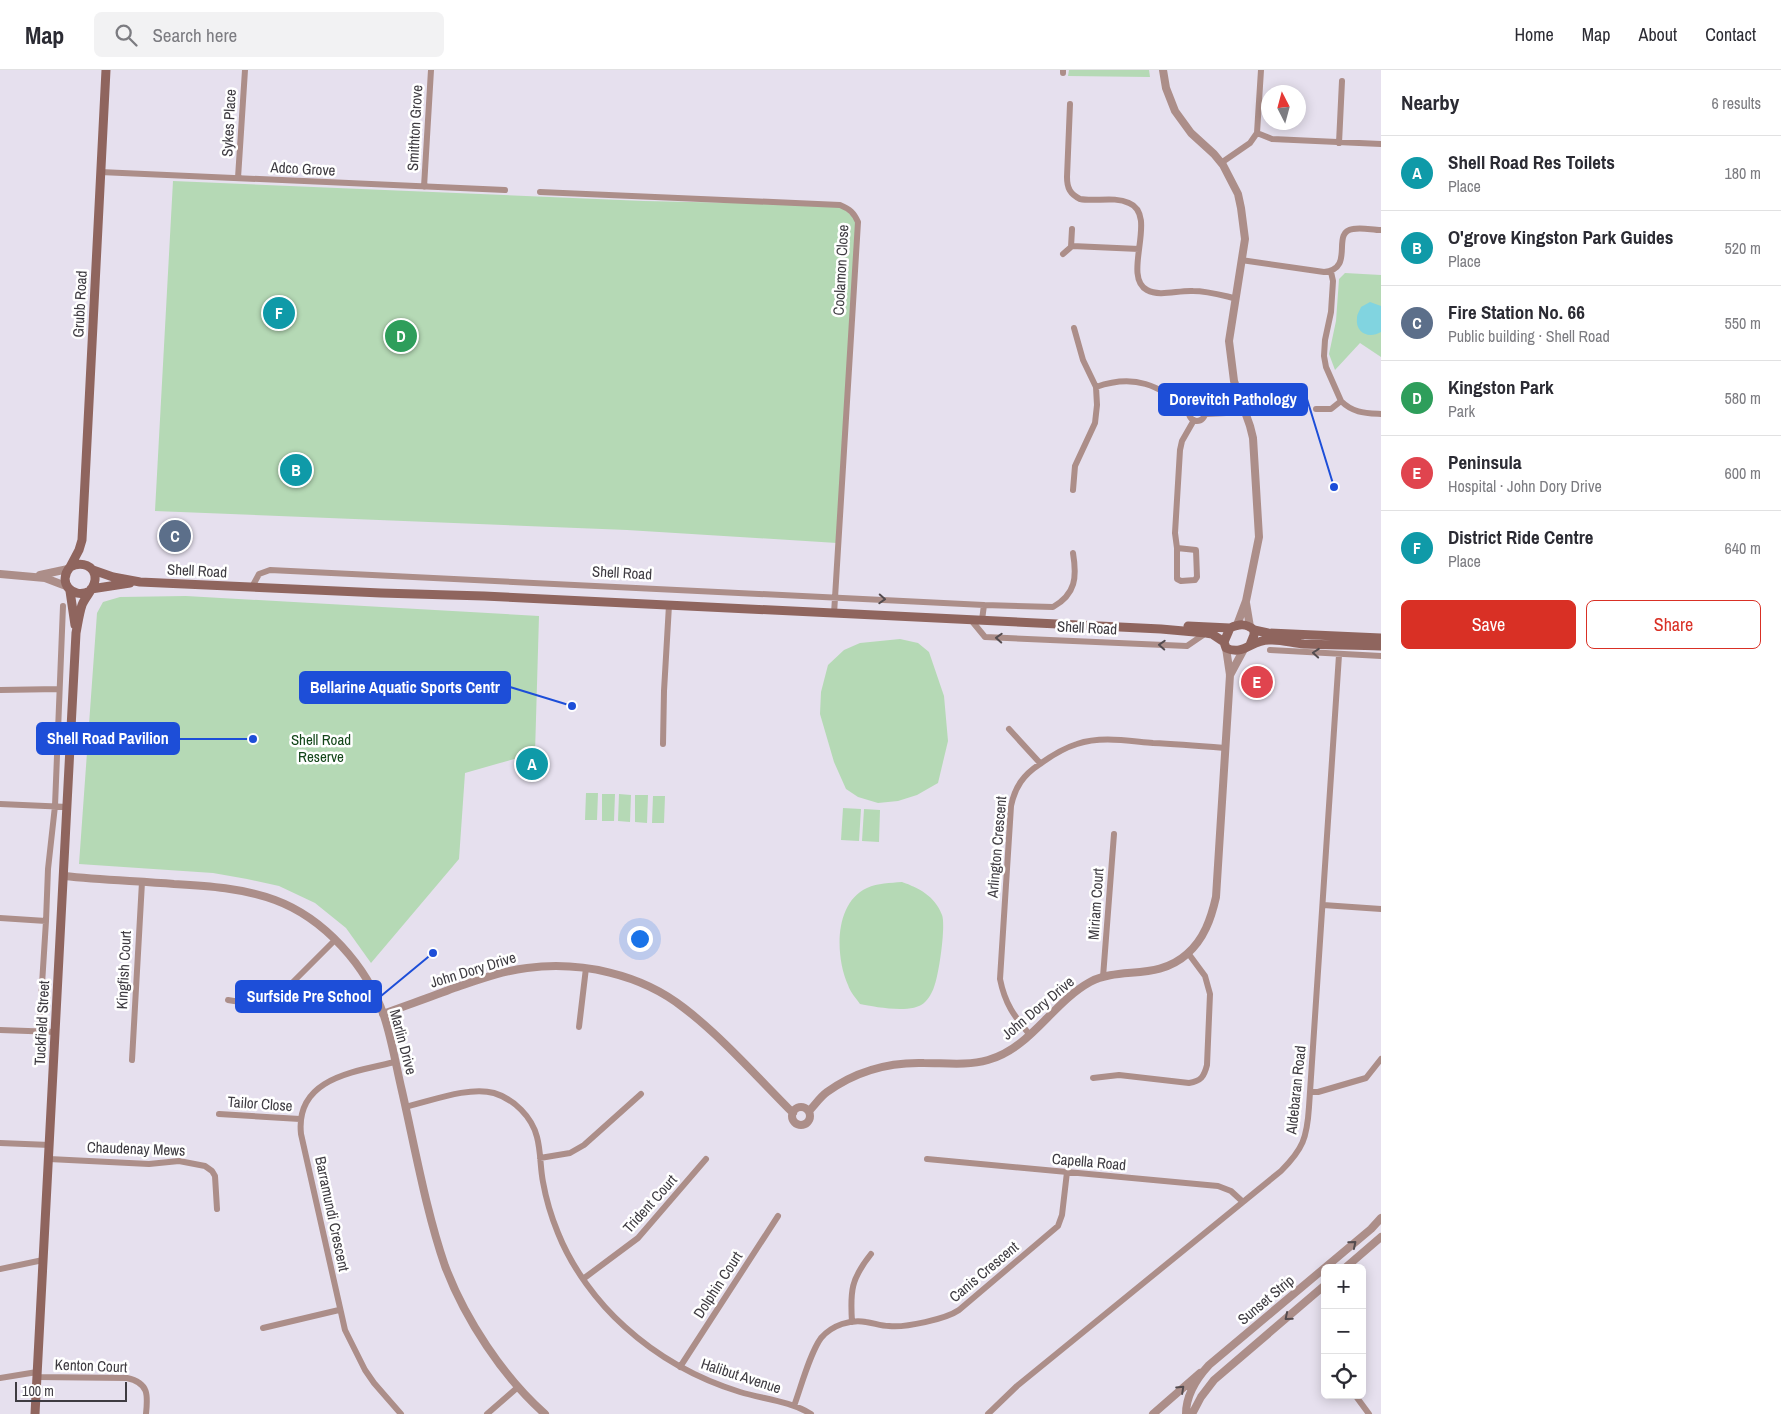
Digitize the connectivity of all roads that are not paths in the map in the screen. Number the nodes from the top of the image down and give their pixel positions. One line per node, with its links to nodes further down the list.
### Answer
1 (106, 70): 12 (main road, Grubb Road)
2 (245, 70): 13 (street, Sykes Place)
3 (431, 70): 14 (street, Smithton Grove)
4 (1163, 70): 11 (street)
5 (1261, 70): 8 (street)
6 (1342, 81): 9 (street)
7 (1070, 104): 20 (street)
8 (1257, 133): 9 (street); 11 (street)
9 (1339, 142): 10 (street)
10 (1381, 144)
11 (1220, 163): 22 (street)
12 (100, 172): 13 (street, Adco Grove); 35 (main road, Grubb Road)
13 (238, 178): 14 (street, Adco Grove)
14 (424, 187): 15 (street, Adco Grove)
15 (505, 190)
16 (540, 192): 46 (street, Coolamon Close)
17 (1072, 229): 19 (street)
18 (1381, 230): 23 (street)
19 (1072, 246): 20 (street); 21 (street)
20 (1139, 249): 24 (street)
21 (1063, 254)
22 (1242, 260): 23 (street); 24 (street)
23 (1331, 272): 27 (street)
24 (1234, 298): 29 (street)
25 (1074, 328): 26 (street)
26 (1096, 387): 28 (street); 34 (street)
27 (1341, 401): 30 (street); 32 (street)
28 (1189, 408): 31 (street); 33 (street)
29 (1244, 408): 31 (street); 47 (street)
30 (1316, 410)
31 (1205, 414): 33 (street)
32 (1381, 414)
33 (1194, 420): 36 (street)
34 (1073, 490)
35 (82, 540): 38 (main road, Grubb Road); 39 (main road, Grubb Road)
36 (1177, 548): 36 (street)
37 (1073, 553): 49 (street, Shell Road)
38 (69, 568): 39 (main road); 41 (street); 44 (main road)
39 (91, 568): 42 (main road, Shell Road); 45 (main road)
40 (0, 574): 41 (street)
41 (34, 576): 44 (street)
42 (140, 582): 43 (main road, Shell Road); 45 (main road, Shell Road)
43 (252, 587): 46 (street, Shell Road); 48 (main road, Shell Road)
44 (68, 588): 45 (main road); 57 (main road, Tuckfield Street)
45 (91, 590): 57 (main road, Tuckfield Street)
46 (834, 596): 49 (street, Shell Road, one-way to 49); 51 (street, Coolamon Close)
47 (1246, 601): 54 (street); 56 (street)
48 (669, 605): 51 (main road, Shell Road); 70 (street)
49 (984, 605): 53 (street)
50 (63, 606): 67 (street, Tuckfield Street)
51 (834, 614): 52 (main road, Shell Road)
52 (971, 620): 53 (main road, Shell Road); 58 (street, Shell Road, one-way to 52)
53 (982, 620): 55 (main road, Shell Road)
54 (1234, 626): 55 (main road, Shell Road); 56 (main road, Shell Road); 60 (main road)
55 (1161, 629): 58 (main road, Shell Road)
56 (1252, 629): 59 (main road); 62 (main road)
57 (76, 633): 75 (main road, Tuckfield Street)
58 (1206, 633): 60 (main road, Shell Road)
59 (1381, 638)
60 (1225, 645): 62 (main road); 66 (street, John Dory Drive)
61 (1381, 646): 62 (main road)
62 (1247, 647): 66 (street, John Dory Drive)
63 (1270, 650): 64 (street, one-way to 63)
64 (1339, 654): 65 (street); 79 (street, Aldebaran Road)
65 (1381, 656)
66 (1230, 675): 71 (street, John Dory Drive)
67 (59, 689): 68 (street); 74 (street, Tuckfield Street)
68 (0, 690)
69 (1009, 729): 72 (street)
70 (663, 744)
71 (1225, 748): 72 (street, Arlington Crescent); 84 (street, John Dory Drive)
72 (1040, 764): 93 (street, Arlington Crescent)
73 (0, 804): 74 (street)
74 (55, 806): 75 (street); 82 (street, Tuckfield Street)
75 (68, 807): 77 (main road, Tuckfield Street)
76 (1114, 834): 86 (street, Miriam Court)
77 (64, 876): 78 (street, Marlin Drive); 92 (main road, Tuckfield Street)
78 (142, 882): 83 (street, Marlin Drive); 95 (street, Kingfish Court)
79 (1323, 905): 80 (street); 98 (street, Aldebaran Road)
80 (1381, 909)
81 (0, 918): 82 (street)
82 (46, 921): 91 (street, Tuckfield Street)
83 (335, 940): 87 (street); 88 (street, Marlin Drive)
84 (1188, 953): 86 (street, John Dory Drive); 97 (street)
85 (586, 968): 88 (street, John Dory Drive); 89 (street); 102 (street, John Dory Drive)
86 (1103, 977): 93 (street, John Dory Drive)
87 (228, 1000)
88 (383, 1014): 96 (street, Marlin Drive)
89 (579, 1027)
90 (0, 1030): 91 (street)
91 (39, 1032): 92 (street)
92 (56, 1032): 106 (main road, Tuckfield Street)
93 (1030, 1035): 101 (street, John Dory Drive)
94 (1381, 1059): 98 (street)
95 (132, 1060)
96 (395, 1062): 100 (street, Marlin Drive); 104 (street)
97 (1093, 1078)
98 (1310, 1092): 112 (street, Aldebaran Road)
99 (641, 1094): 107 (street)
100 (405, 1107): 107 (street, Halibut Avenue); 130 (street, Marlin Drive)
101 (809, 1112): 102 (street); 102 (street)
102 (793, 1113)
103 (219, 1114): 104 (street, Tailor Close)
104 (300, 1119): 123 (street, Barramundi Crescent)
105 (0, 1143): 106 (street)
106 (50, 1145): 108 (main road, Tuckfield Street)
107 (540, 1158): 121 (street, Halibut Avenue)
108 (49, 1159): 113 (street, Chaudenay Mews); 118 (main road, Tuckfield Street)
109 (706, 1159): 121 (street, Trident Court)
110 (927, 1159): 111 (street, Capella Road)
111 (1067, 1172): 112 (street, Capella Road); 124 (street, Canis Crescent)
112 (1243, 1202): 139 (street, Aldebaran Road)
113 (217, 1209)
114 (778, 1216): 127 (street, Dolphin Court)
115 (1381, 1218): 126 (street, Sunset Strip, one-way to 115)
116 (1381, 1237): 119 (street)
117 (870, 1254): 124 (street)
118 (43, 1260): 120 (street); 128 (main road, Tuckfield Street)
119 (1350, 1264)
120 (0, 1269)
121 (583, 1279): 127 (street, Halibut Avenue)
122 (1321, 1288): 142 (street, Sunset Strip, one-way to 142)
123 (340, 1310): 125 (street); 135 (street, Barramundi Crescent)
124 (852, 1322): 132 (street, Canis Crescent)
125 (263, 1328)
126 (1209, 1365): 140 (street, one-way to 126); 141 (street, Sunset Strip)
127 (680, 1367): 132 (street, Halibut Avenue)
128 (37, 1375): 129 (street); 133 (main road, Tuckfield Street); 134 (street, Kenton Court)
129 (0, 1378)
130 (518, 1387): 136 (street); 137 (street, Marlin Drive)
131 (1359, 1399): 143 (street)
132 (794, 1406): 138 (street, Halibut Avenue)
133 (35, 1414)
134 (146, 1414)
135 (401, 1414)
136 (487, 1414)
137 (545, 1414)
138 (811, 1414)
139 (988, 1414)
140 (1153, 1414)
141 (1186, 1414)
142 (1192, 1414)
143 (1369, 1414)

